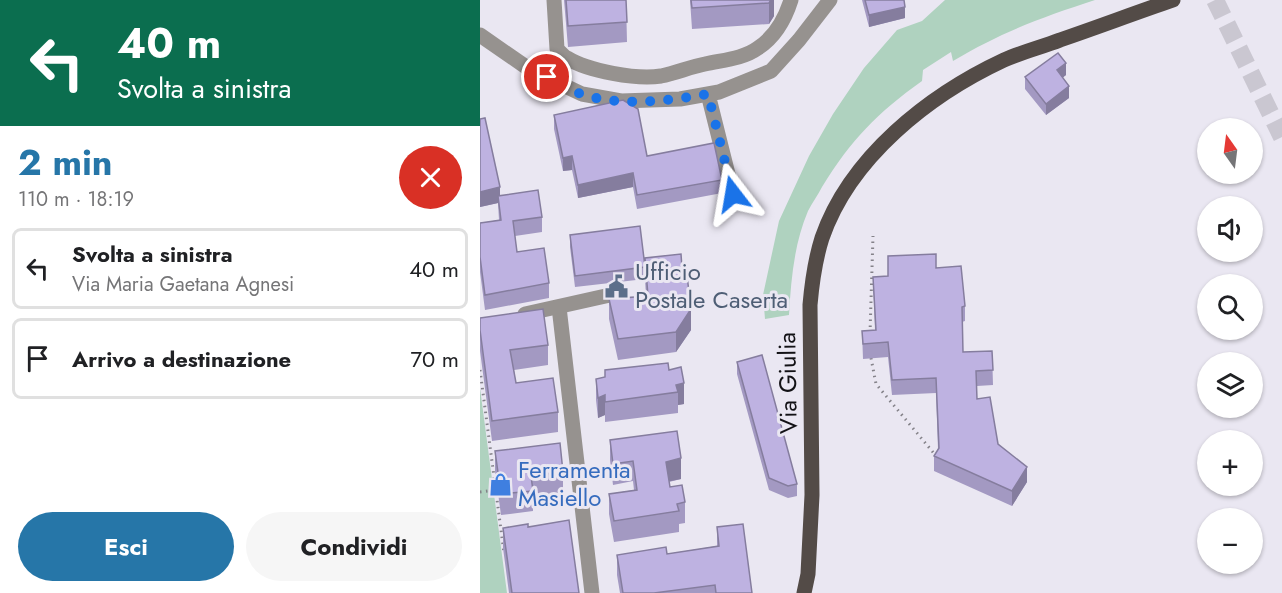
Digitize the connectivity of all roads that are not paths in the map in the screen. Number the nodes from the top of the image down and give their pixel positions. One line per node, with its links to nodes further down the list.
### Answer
1 (554, 0): 7 (street)
2 (791, 0): 6 (street)
3 (830, 0): 8 (street)
4 (1173, 0): 16 (main road, Via Giulia)
5 (480, 35): 9 (street)
6 (679, 72): 7 (street); 10 (street)
7 (659, 76): 9 (street)
8 (708, 94): 10 (street); 11 (street)
9 (659, 99): 10 (street)
10 (680, 99)
11 (733, 194)
12 (619, 293): 13 (street)
13 (559, 307): 14 (street); 15 (street)
14 (514, 316)
15 (592, 593)
16 (804, 593)

